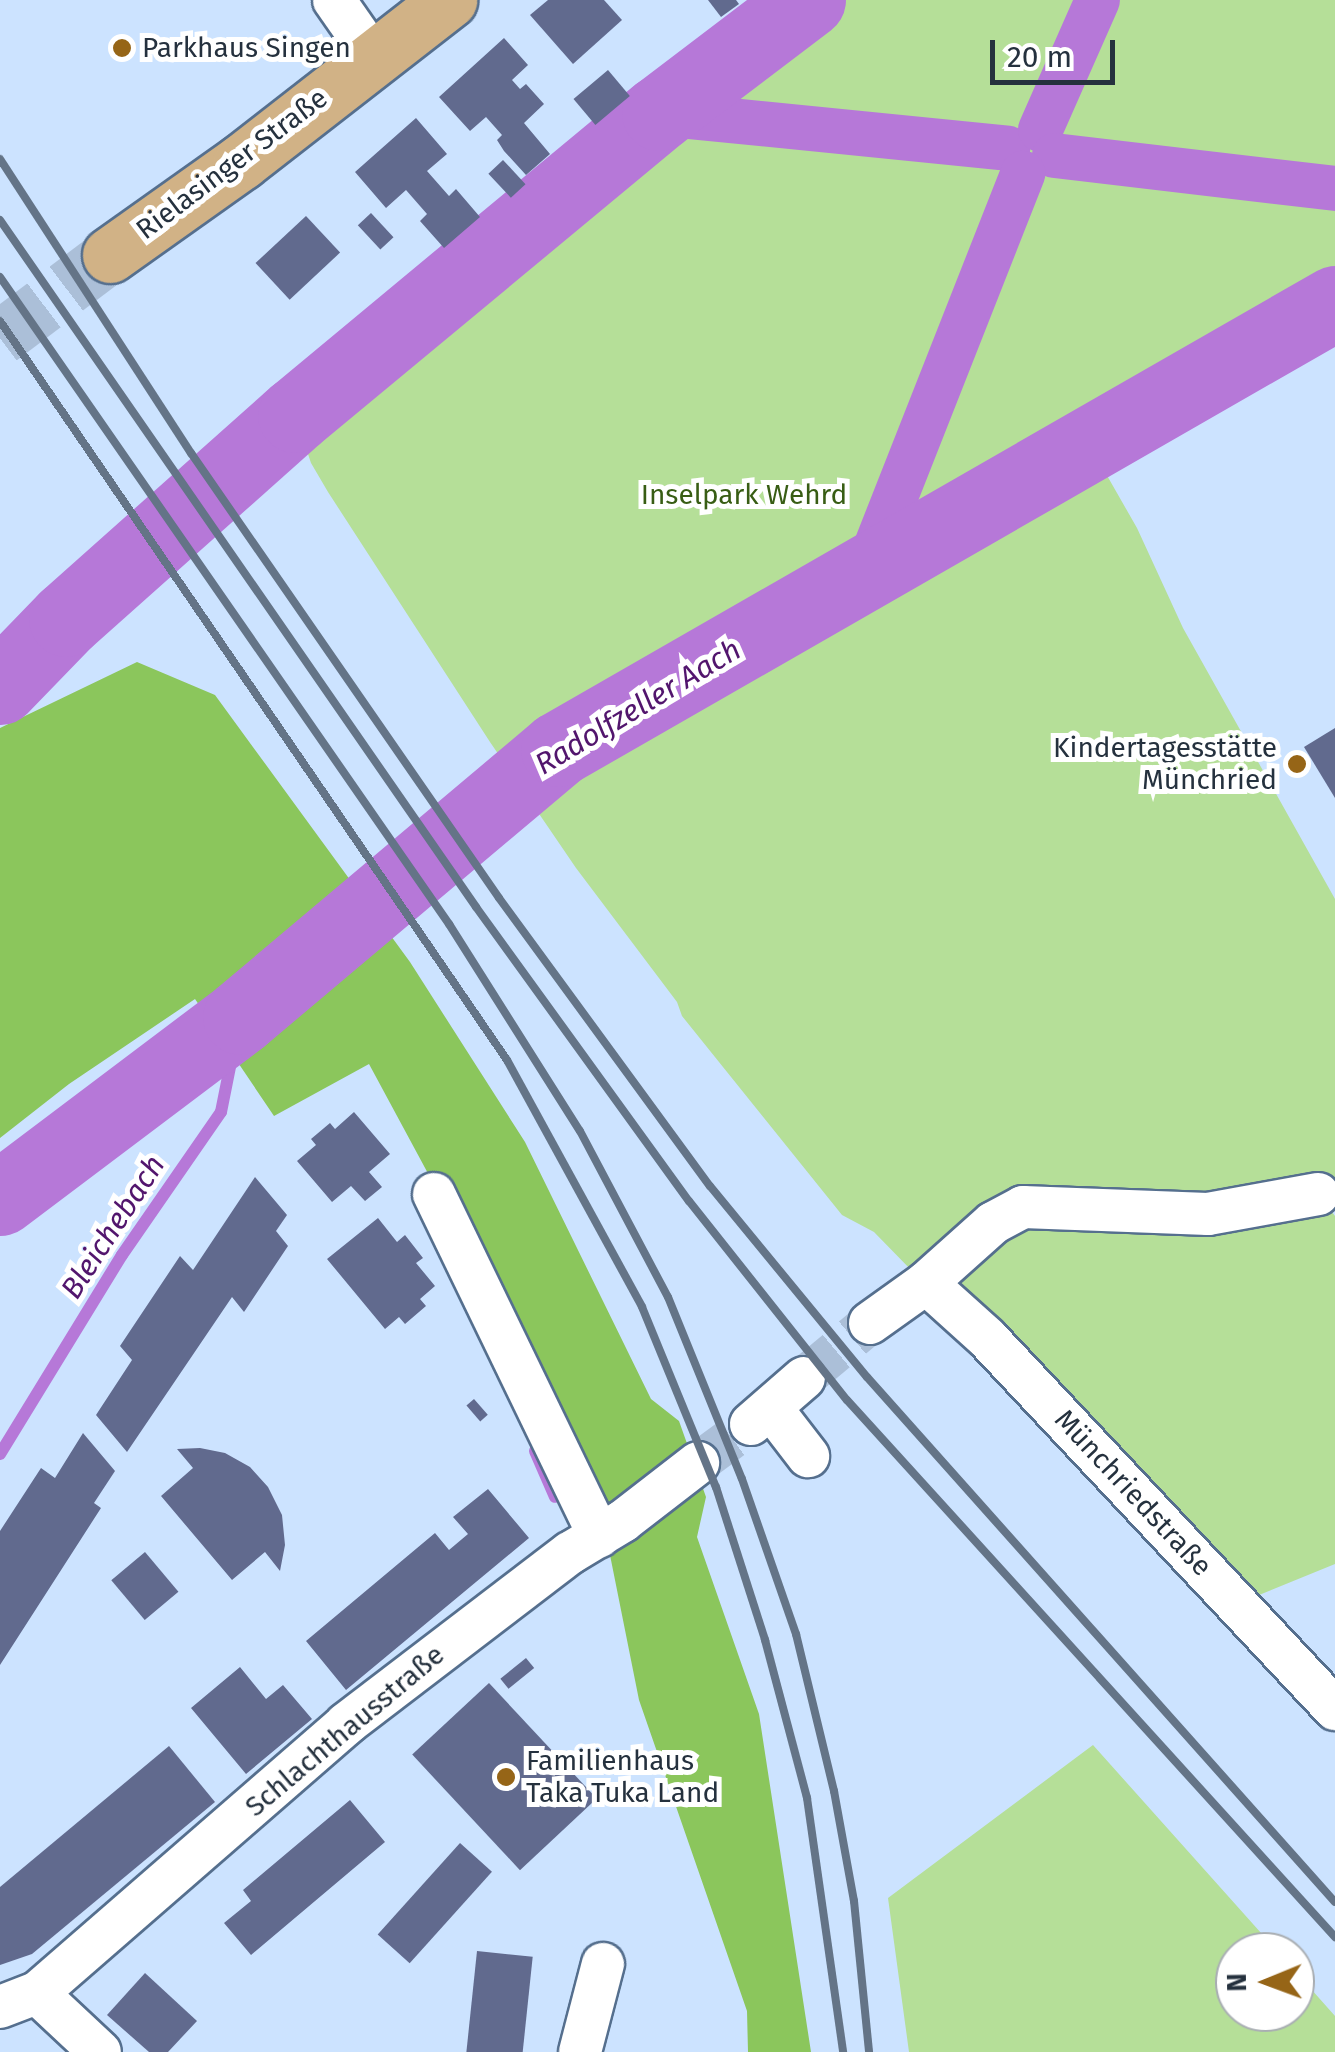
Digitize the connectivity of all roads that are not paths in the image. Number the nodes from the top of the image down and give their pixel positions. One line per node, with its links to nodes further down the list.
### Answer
1 (334, 0): 3 (street)
2 (448, 0): 3 (main road, Rielasinger Straße)
3 (372, 56): 4 (main road, Rielasinger Straße)
4 (110, 255)
5 (434, 1194): 12 (street)
6 (1318, 1194): 7 (street)
7 (926, 1283): 8 (street); 13 (street, Münchriedstraße)
8 (870, 1323)
9 (804, 1378): 10 (street)
10 (808, 1456)
11 (698, 1463): 12 (street, Schlachthausstraße)
12 (600, 1536): 15 (street, Schlachthausstraße)
13 (1335, 1709)
14 (603, 1964): 17 (street)
15 (18, 2000): 16 (street)
16 (100, 2052)
17 (580, 2052)

